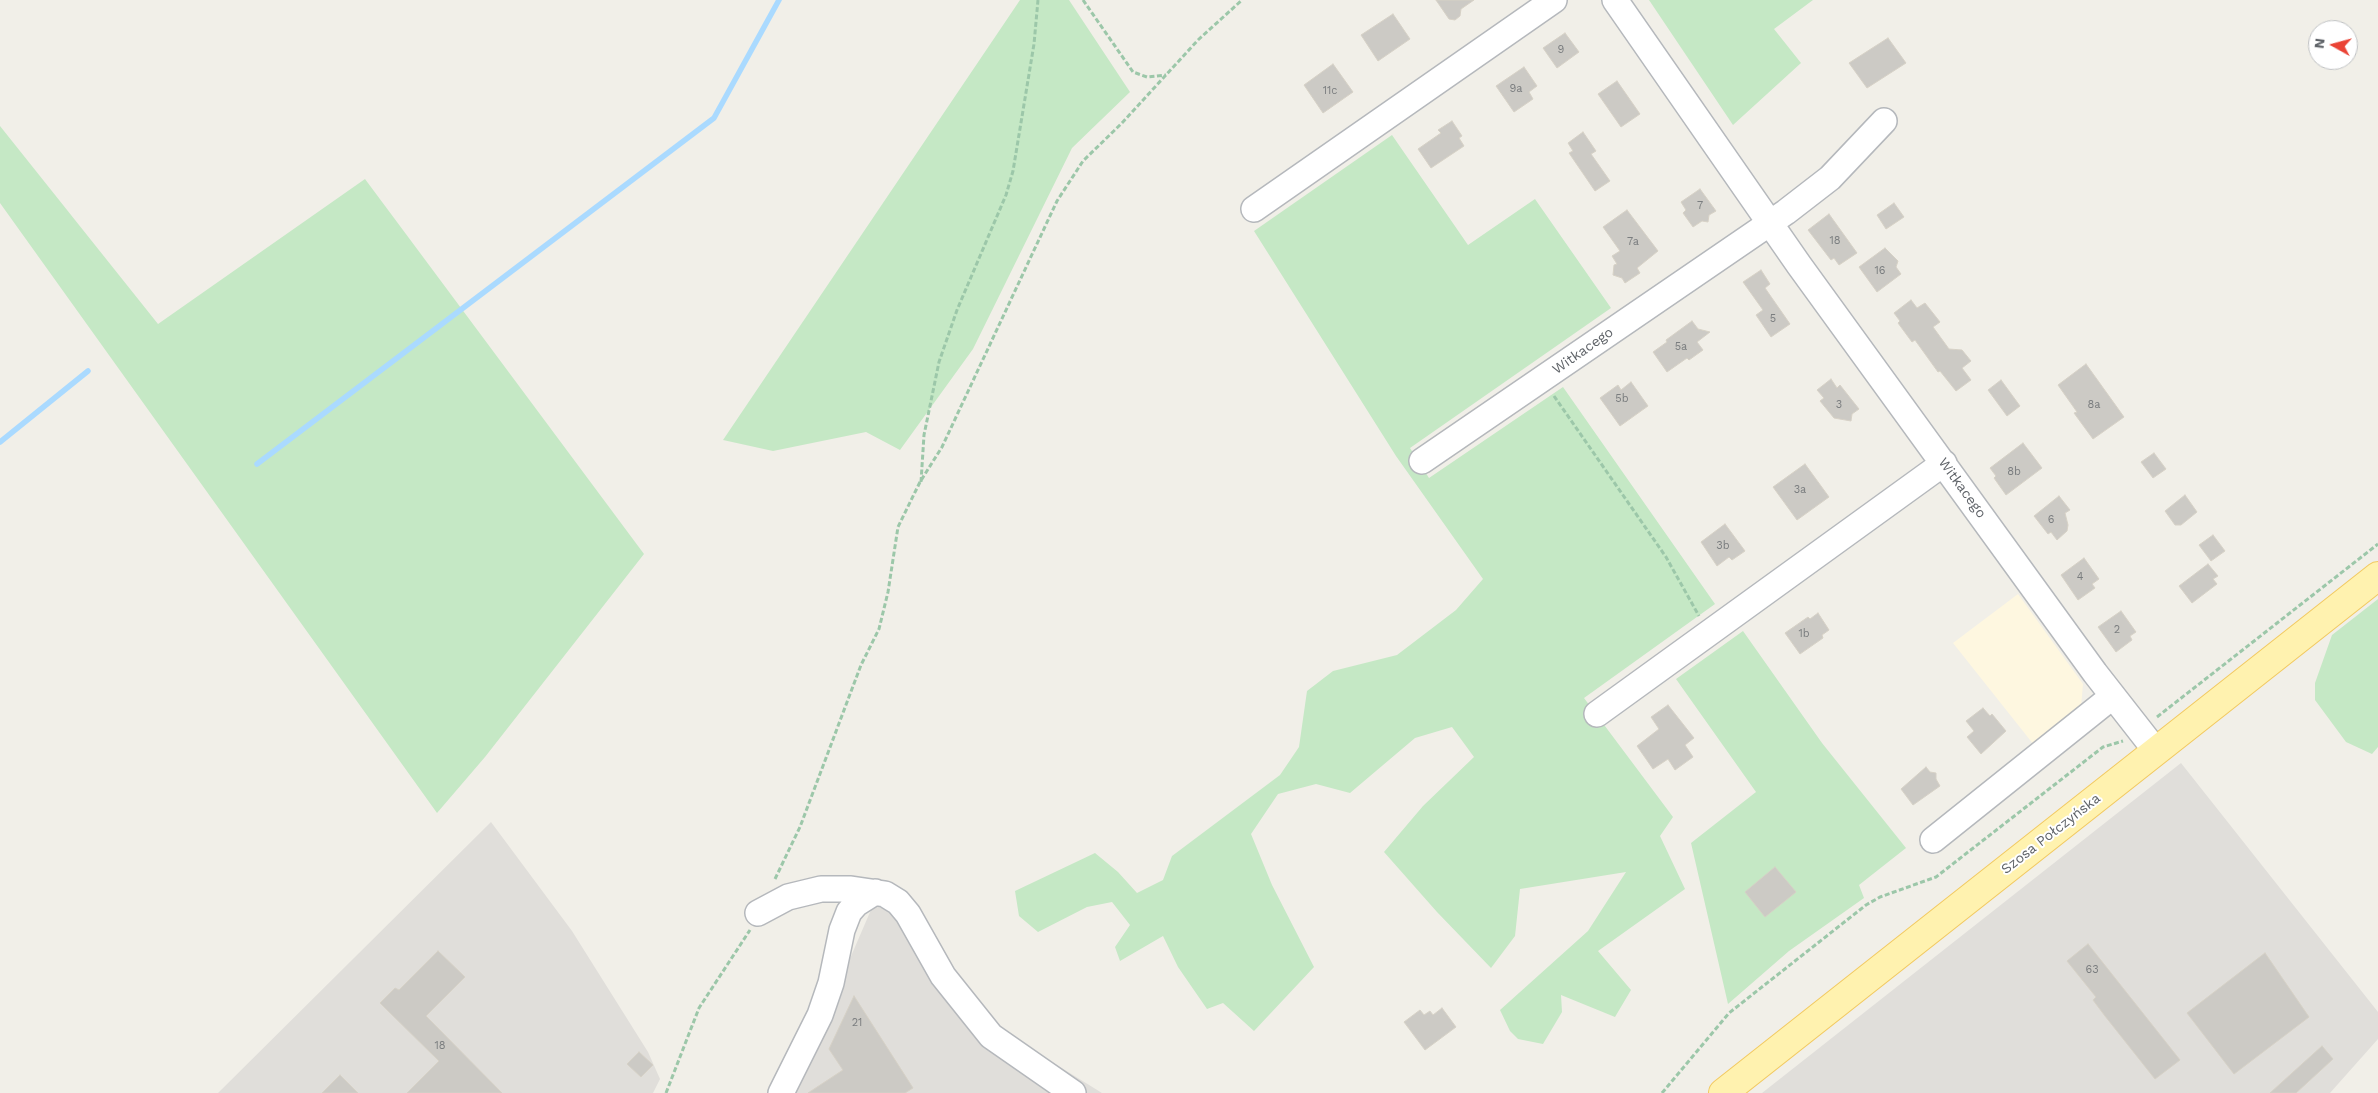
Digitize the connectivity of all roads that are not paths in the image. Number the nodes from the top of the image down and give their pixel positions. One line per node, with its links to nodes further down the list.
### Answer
1 (1554, 0): 4 (street)
2 (1615, 0): 5 (street, Witkacego)
3 (1884, 121): 5 (street)
4 (1254, 209)
5 (1769, 223): 6 (street, Witkacego); 7 (street, Witkacego)
6 (1422, 461)
7 (1944, 464): 9 (street, Witkacego); 10 (street)
8 (2378, 576): 11 (main road, Szosa Połczyńska)
9 (2114, 696): 11 (street, Witkacego); 12 (street)
10 (1597, 714)
11 (2148, 740): 17 (main road, Szosa Połczyńska)
12 (1934, 840)
13 (875, 892): 14 (street); 15 (street); 16 (street)
14 (758, 913)
15 (781, 1093)
16 (1073, 1093)
17 (1723, 1093)

